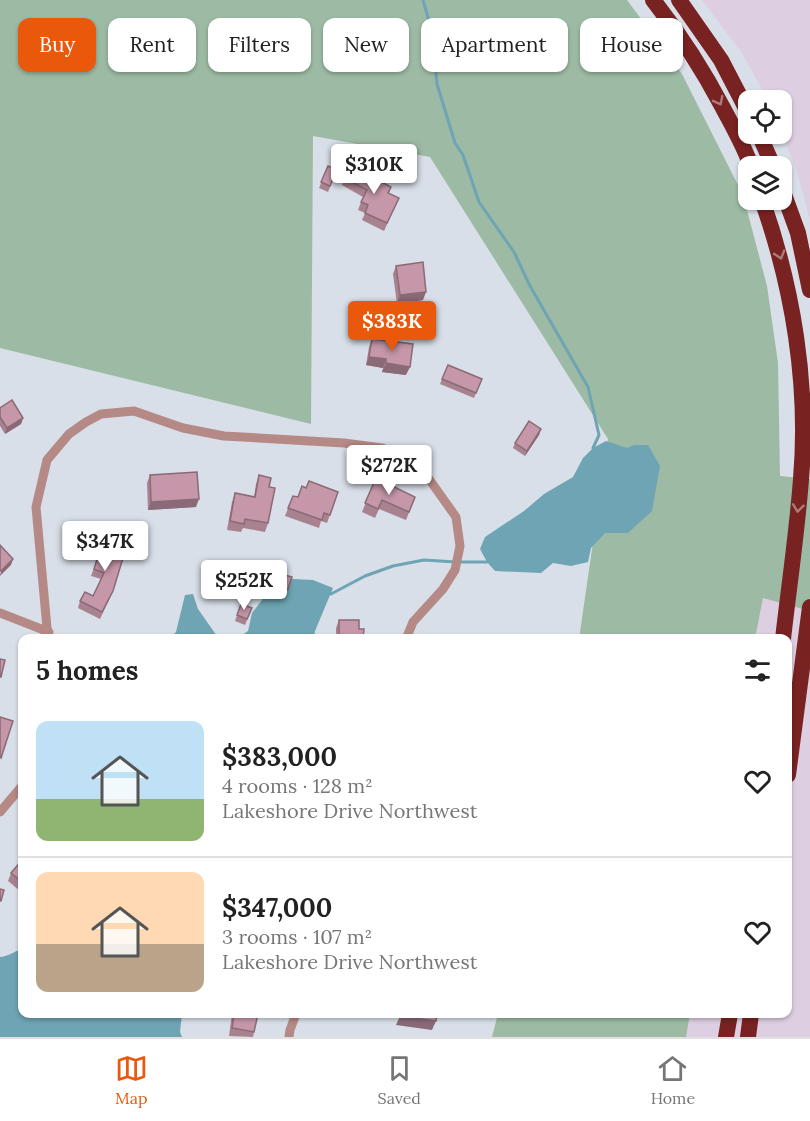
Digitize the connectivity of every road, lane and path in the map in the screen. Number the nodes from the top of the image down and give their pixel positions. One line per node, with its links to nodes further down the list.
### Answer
1 (653, 0): 4 (highway, one-way to 4)
2 (679, 0): 3 (highway)
3 (738, 93)
4 (746, 156)
5 (765, 210): 13 (highway, one-way to 13)
6 (790, 210): 7 (highway)
7 (810, 290)
8 (810, 607): 14 (highway)
9 (0, 613): 10 (street)
10 (47, 634)
11 (49, 634): 12 (street)
12 (408, 634)
13 (783, 634)
14 (808, 637): 15 (street); 16 (highway)
15 (792, 638)
16 (792, 747)
17 (18, 791): 18 (street)
18 (0, 812)
19 (294, 1018): 22 (street)
20 (729, 1018): 23 (highway)
21 (750, 1018): 24 (highway)
22 (289, 1037)
23 (726, 1037)
24 (748, 1037)

